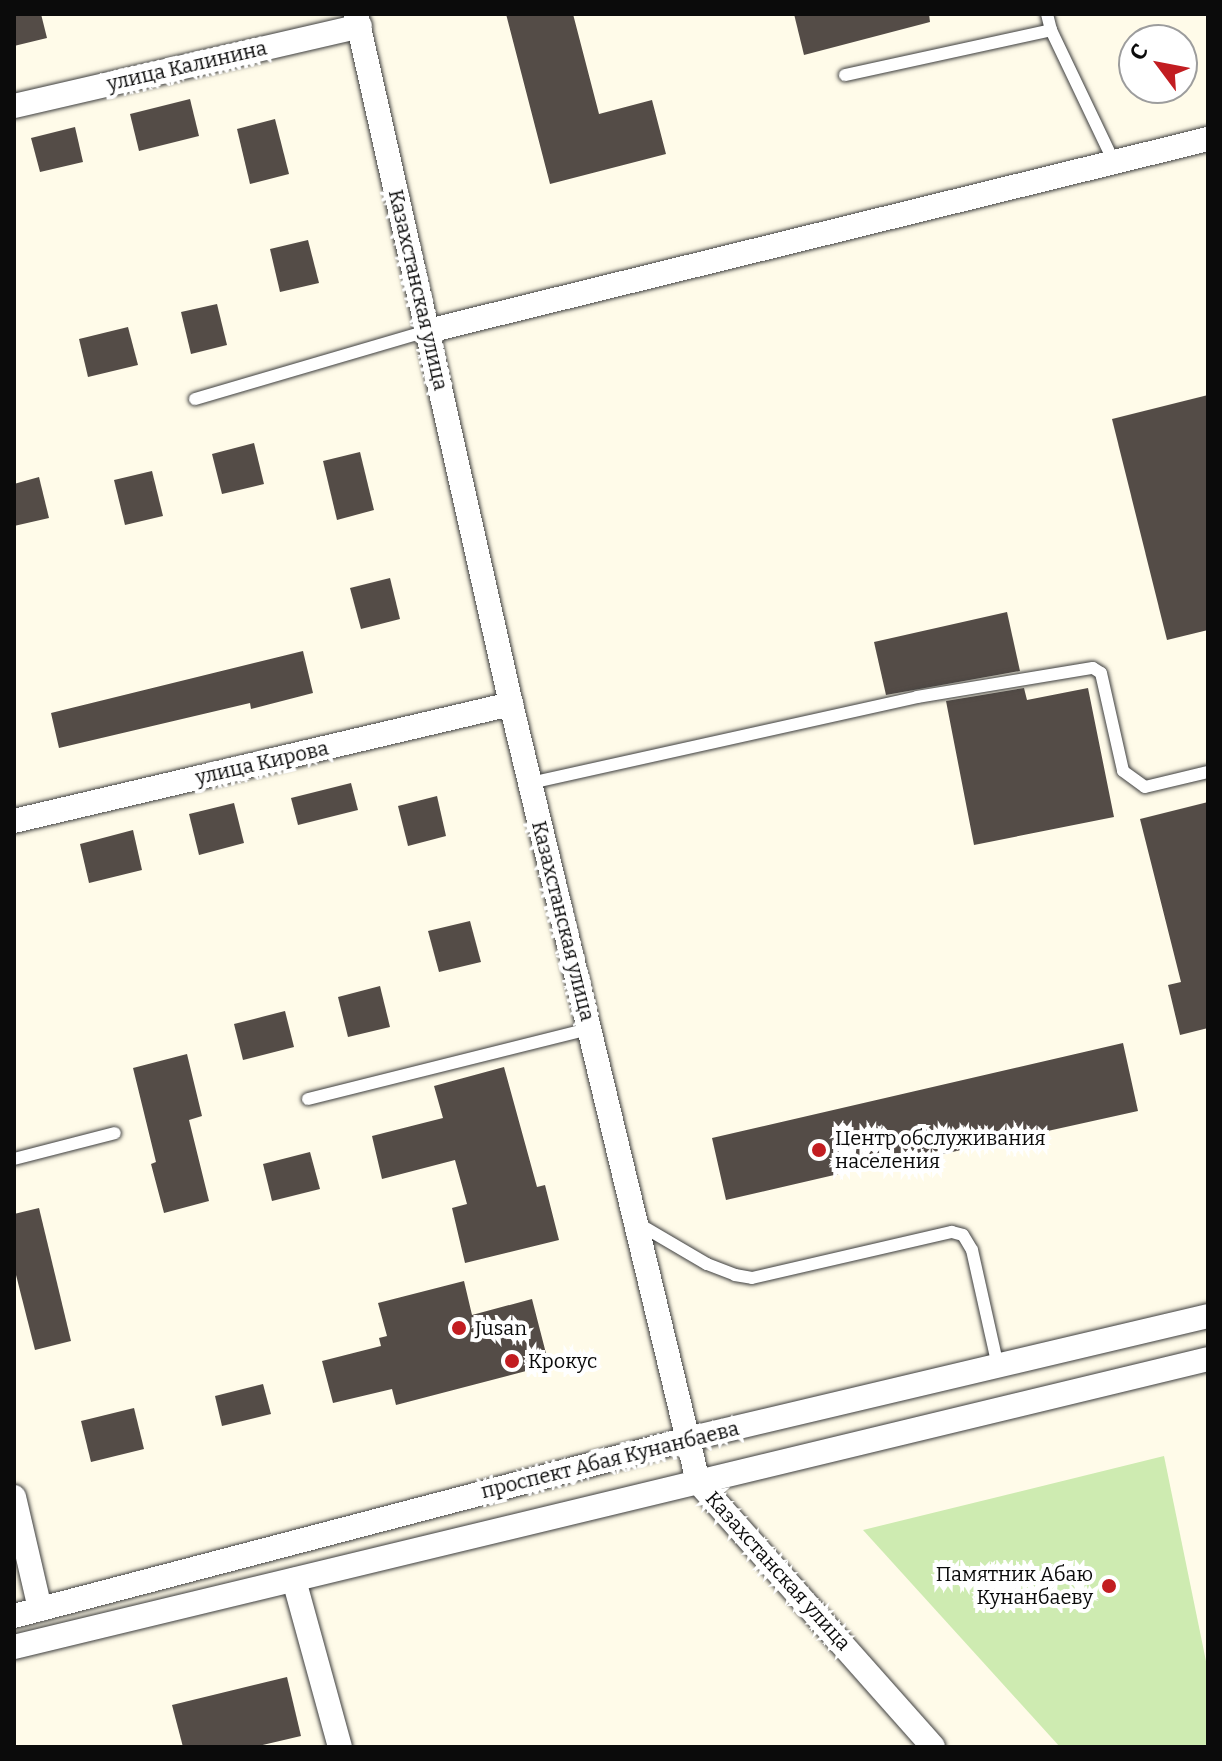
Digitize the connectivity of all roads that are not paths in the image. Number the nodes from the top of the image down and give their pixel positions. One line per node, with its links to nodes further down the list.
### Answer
1 (1047, 14): 3 (lane)
2 (358, 20): 5 (street, улица Калинина); 8 (street, Казахстанская улица)
3 (1051, 30): 4 (lane); 7 (lane)
4 (845, 75)
5 (14, 106)
6 (1208, 139): 7 (street)
7 (1114, 162): 8 (street)
8 (428, 331): 9 (lane); 10 (street, Казахстанская улица)
9 (195, 399)
10 (511, 704): 12 (street, Казахстанская улица); 13 (street, улица Кирова)
11 (1208, 772): 12 (lane)
12 (530, 783): 14 (street, Казахстанская улица)
13 (14, 821)
14 (589, 1029): 15 (lane); 18 (street, Казахстанская улица)
15 (308, 1099)
16 (115, 1133): 17 (lane)
17 (14, 1159)
18 (637, 1223): 21 (lane); 22 (street, Казахстанская улица)
19 (1208, 1316): 21 (street, проспект Абая Кунанбаева)
20 (1208, 1359): 23 (street, проспект Абая Кунанбаева)
21 (998, 1366): 22 (street, проспект Абая Кунанбаева)
22 (688, 1439): 23 (street, Казахстанская улица); 26 (street, проспект Абая Кунанбаева)
23 (698, 1482): 25 (street, проспект Абая Кунанбаева); 30 (street, Казахстанская улица)
24 (14, 1497): 26 (street)
25 (294, 1580): 28 (street, проспект Абая Кунанбаева); 29 (street)
26 (40, 1609): 27 (street, проспект Абая Кунанбаева)
27 (14, 1616)
28 (14, 1647)
29 (340, 1747)
30 (933, 1747)

